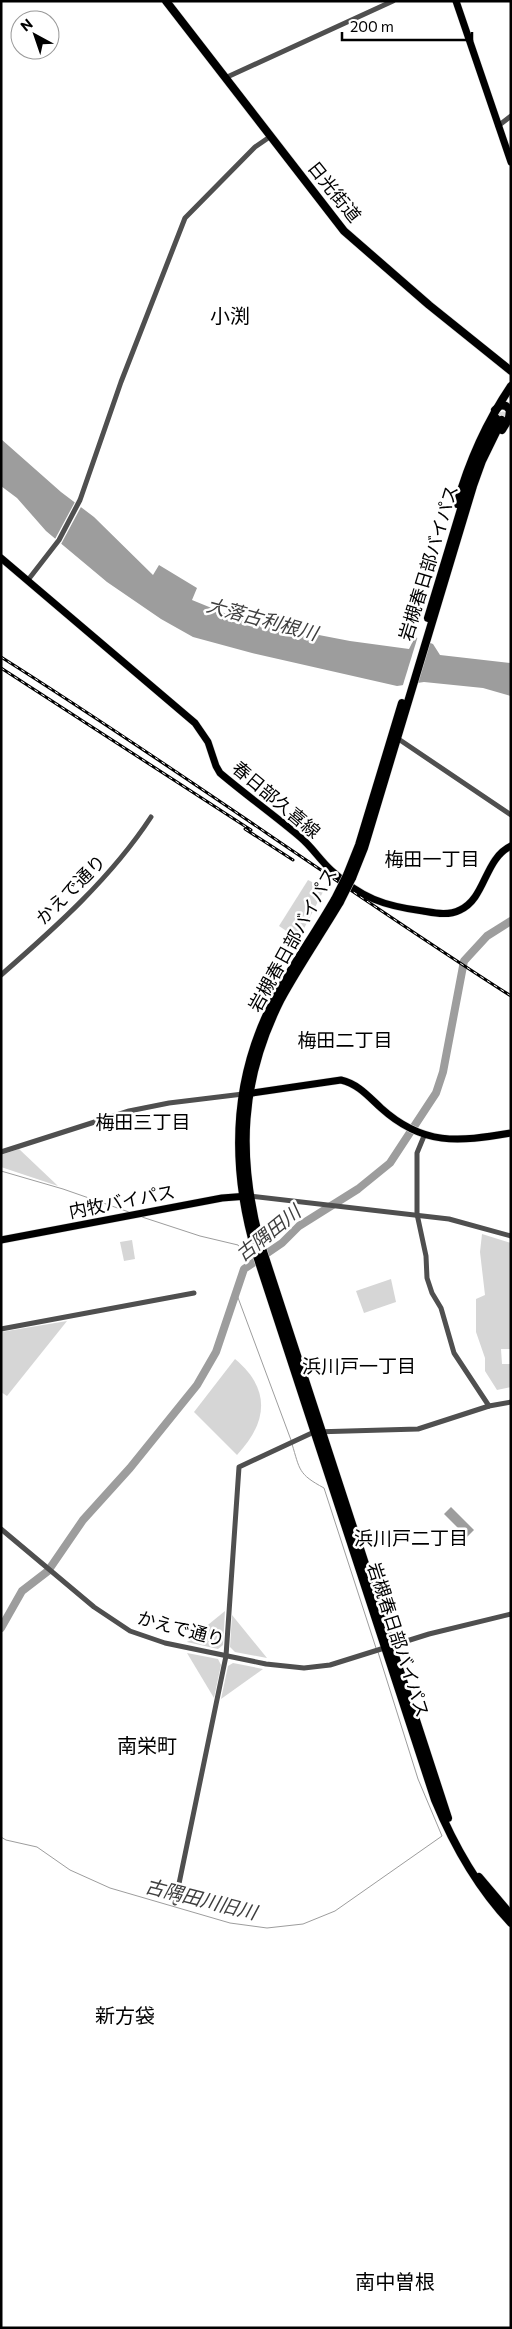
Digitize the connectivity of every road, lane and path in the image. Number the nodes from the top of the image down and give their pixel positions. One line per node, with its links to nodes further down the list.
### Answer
1 (166, 1): 4 (highway, 日光街道)
2 (393, 1): 4 (street)
3 (456, 1): 6 (main road)
4 (226, 78): 7 (highway, 日光街道)
5 (511, 116): 6 (street)
6 (498, 126): 8 (main road)
7 (271, 136): 9 (highway, 日光街道); 13 (street)
8 (511, 162)
9 (511, 371)
10 (511, 386): 11 (highway)
11 (502, 416): 14 (highway, 岩槻春日部バイパス); 14 (highway, 岩槻春日部バイパス)
12 (1, 558): 13 (main road, 春日部久喜線)
13 (28, 580): 19 (main road, 春日部久喜線)
14 (425, 636): 15 (highway, 岩槻春日部バイパス)
15 (409, 689): 16 (highway, 岩槻春日部バイパス); 20 (highway, 岩槻春日部バイパス)
16 (397, 738): 17 (street); 20 (highway, 岩槻春日部バイパス)
17 (511, 815)
18 (151, 816): 21 (street, かえで通り)
19 (511, 846)
20 (350, 876): 22 (highway, 岩槻春日部バイパス, bridge)
21 (1, 975)
22 (246, 1094): 24 (main road); 25 (street); 26 (highway, 岩槻春日部バイパス)
23 (511, 1133): 24 (main road)
24 (423, 1135): 27 (street)
25 (1, 1152)
26 (245, 1196): 27 (street); 29 (main road, 内牧バイパス); 34 (highway, 岩槻春日部バイパス)
27 (417, 1214): 28 (street); 33 (street)
28 (511, 1236)
29 (1, 1240)
30 (194, 1293): 31 (street)
31 (1, 1328)
32 (511, 1402): 33 (street)
33 (488, 1406): 34 (street)
34 (317, 1431): 37 (highway, 岩槻春日部バイパス); 38 (street)
35 (1, 1529): 38 (street, かえで通り)
36 (511, 1614): 37 (street, かえで通り)
37 (389, 1647): 38 (street, かえで通り); 40 (highway, 岩槻春日部バイパス)
38 (226, 1656): 39 (street)
39 (175, 1903)
40 (509, 1918)

